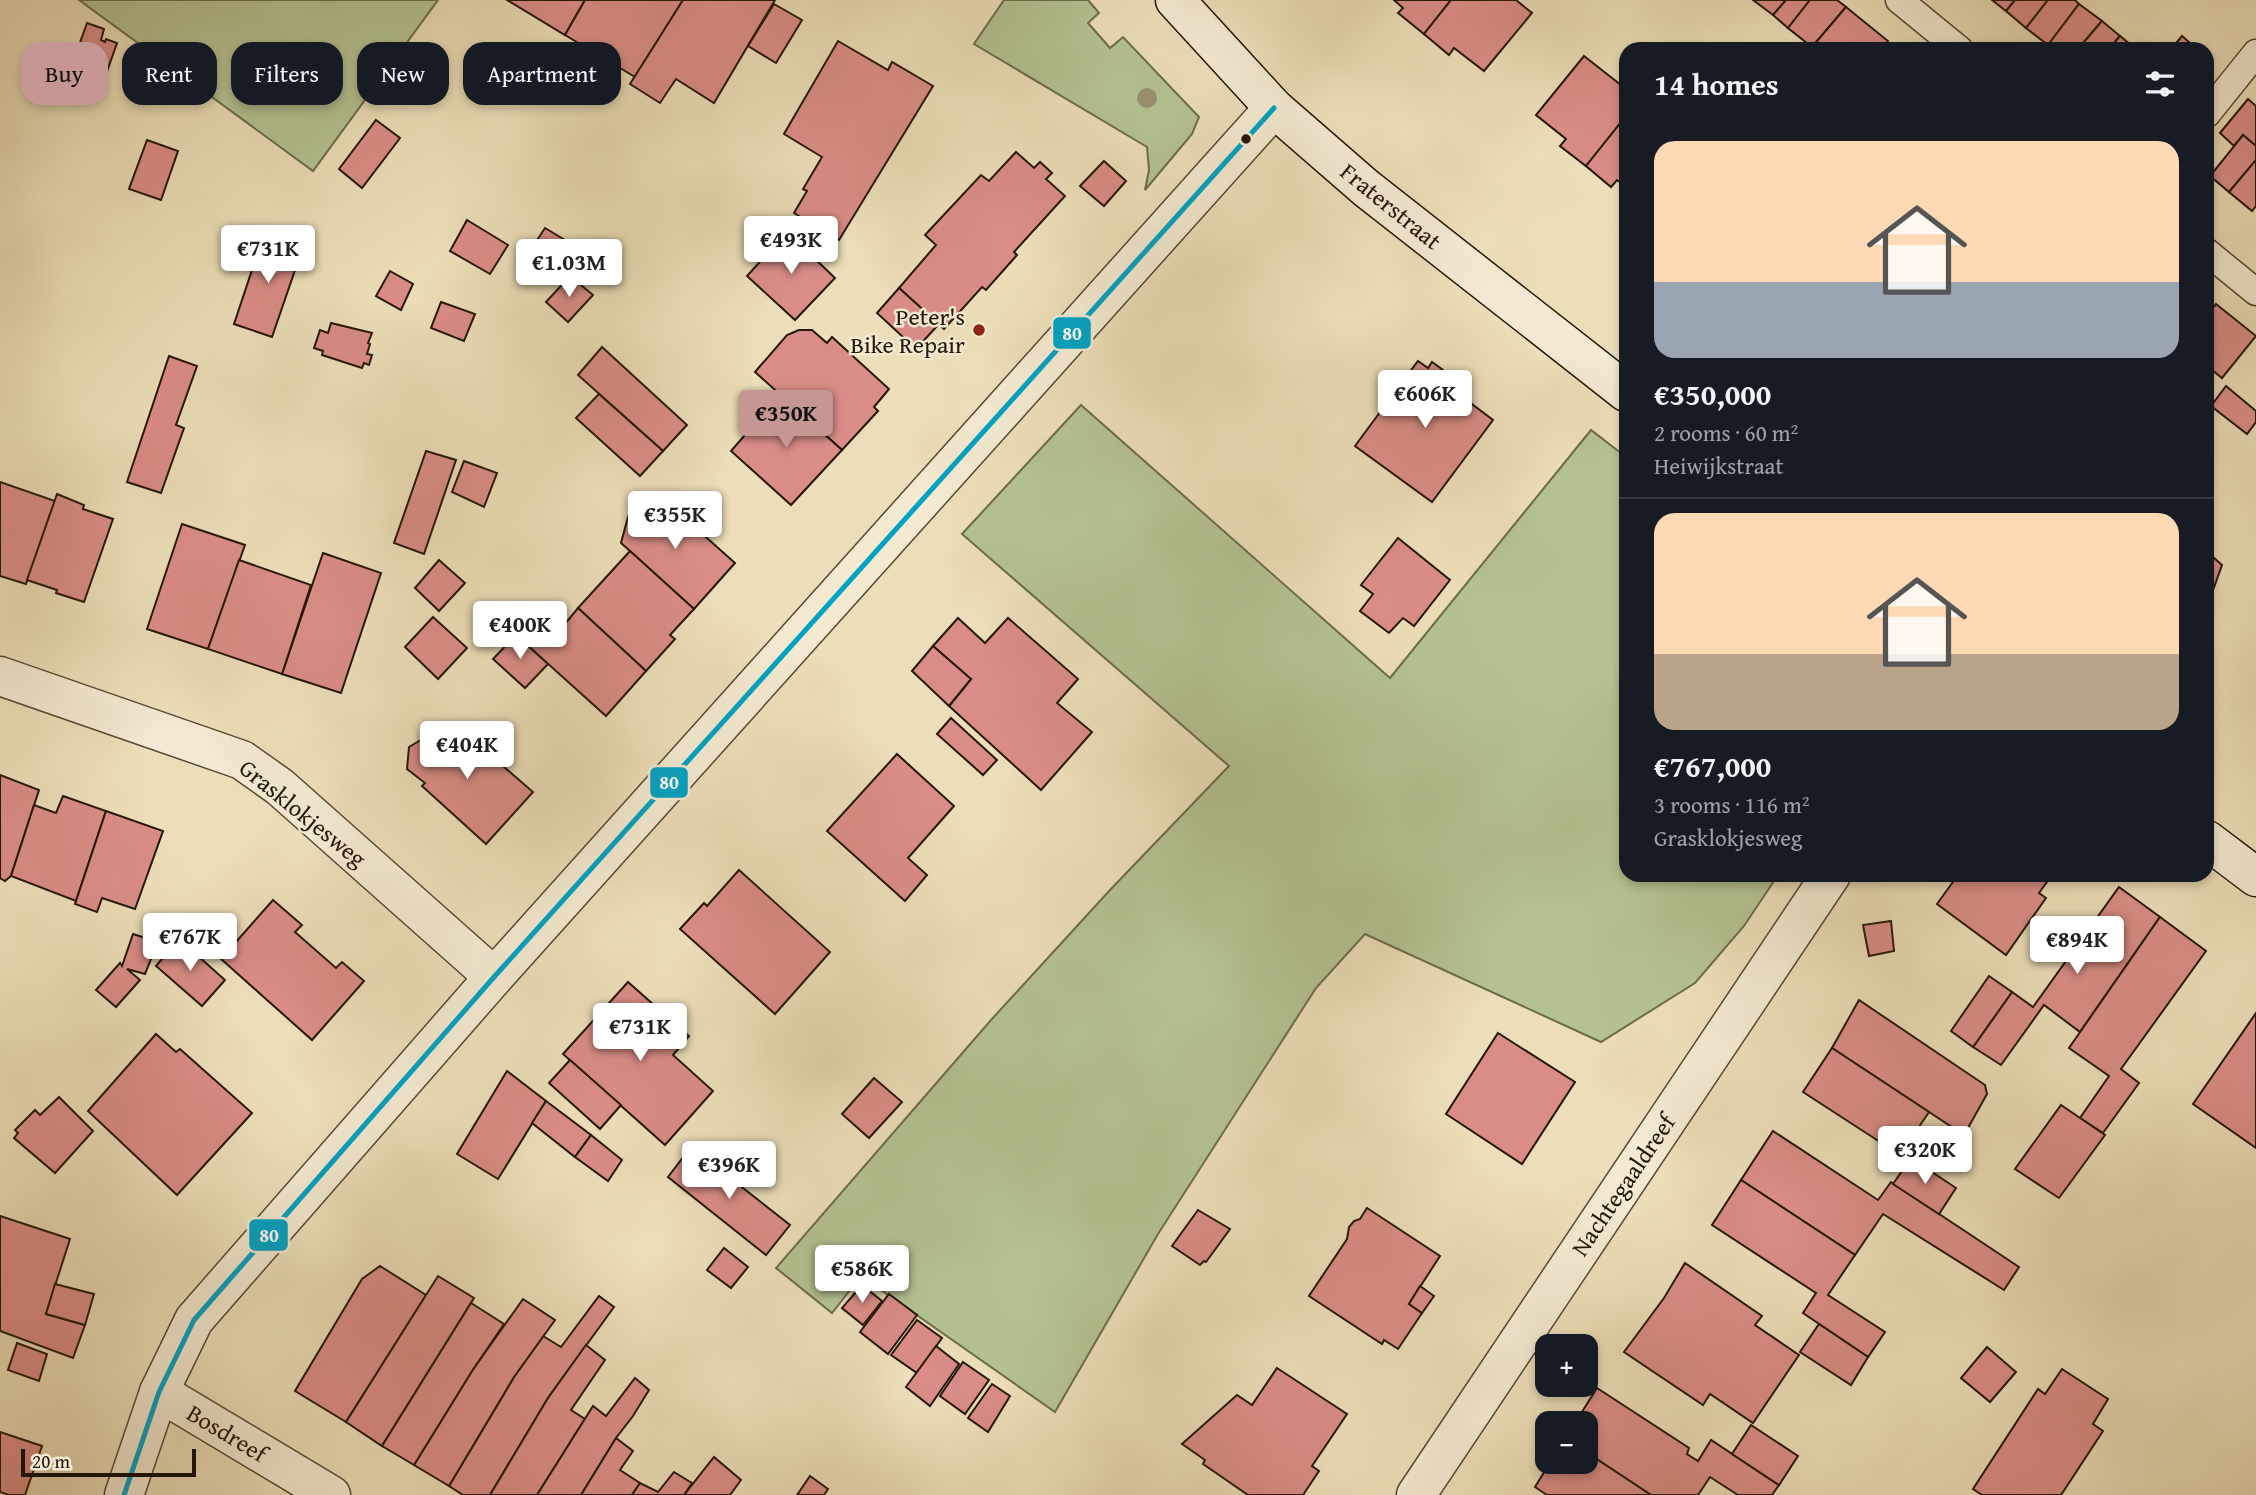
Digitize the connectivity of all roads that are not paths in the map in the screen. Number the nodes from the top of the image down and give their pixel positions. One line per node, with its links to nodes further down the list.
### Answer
1 (1175, 0): 6 (street, Fraterstraat)
2 (1899, 0): 3 (lane)
3 (1950, 42)
4 (2256, 53): 5 (lane)
5 (2214, 105)
6 (1274, 108): 9 (street, Fraterstraat); 14 (street)
7 (2214, 258): 8 (lane)
8 (2256, 292)
9 (1619, 387)
10 (0, 676): 14 (street, Grasklokjesweg)
11 (2214, 845): 12 (street)
12 (2256, 877)
13 (1826, 882): 18 (street, Nachtegaaldreef)
14 (494, 977): 15 (street)
15 (159, 1392): 16 (street); 17 (street, Bosdreef)
16 (124, 1495)
17 (331, 1495)
18 (1416, 1495)

